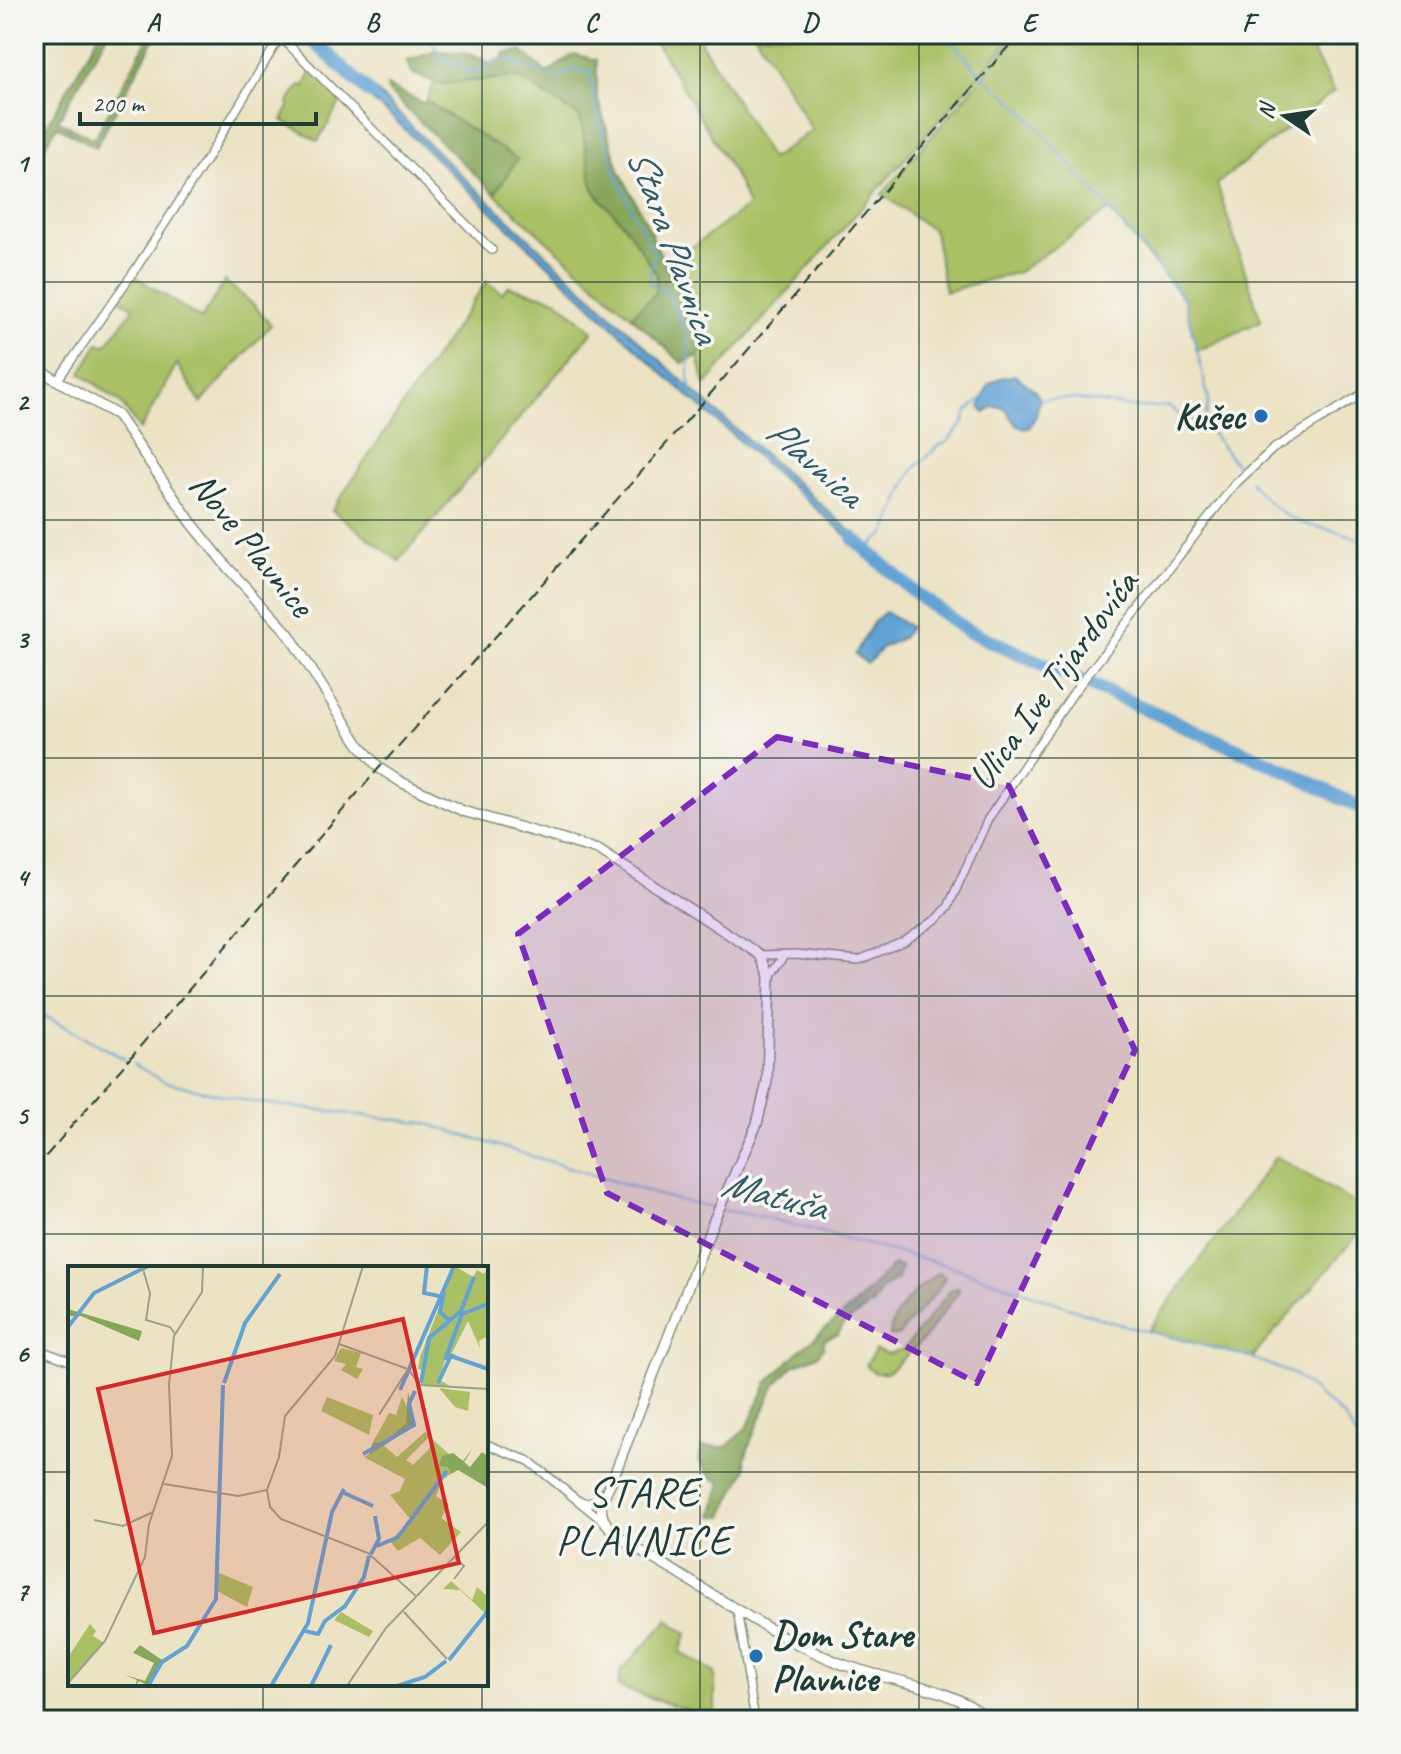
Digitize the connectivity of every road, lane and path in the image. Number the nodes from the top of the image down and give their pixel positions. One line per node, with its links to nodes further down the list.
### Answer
1 (281, 35): 2 (street); 4 (street)
2 (492, 250)
3 (34, 367): 4 (street, Nove Plavnice)
4 (57, 381): 6 (street, Nove Plavnice)
5 (1367, 391): 7 (street, Ulica Ive Tijardovića)
6 (761, 955): 7 (street, Ulica Ive Tijardovića); 8 (street)
7 (784, 956): 8 (street)
8 (770, 976): 12 (street)
9 (34, 1348): 10 (street)
10 (68, 1360)
11 (488, 1445): 13 (street)
12 (603, 1499): 13 (street); 14 (street)
13 (578, 1500): 14 (street)
14 (607, 1525): 15 (street)
15 (737, 1610): 16 (street); 17 (street)
16 (755, 1720)
17 (990, 1720)

